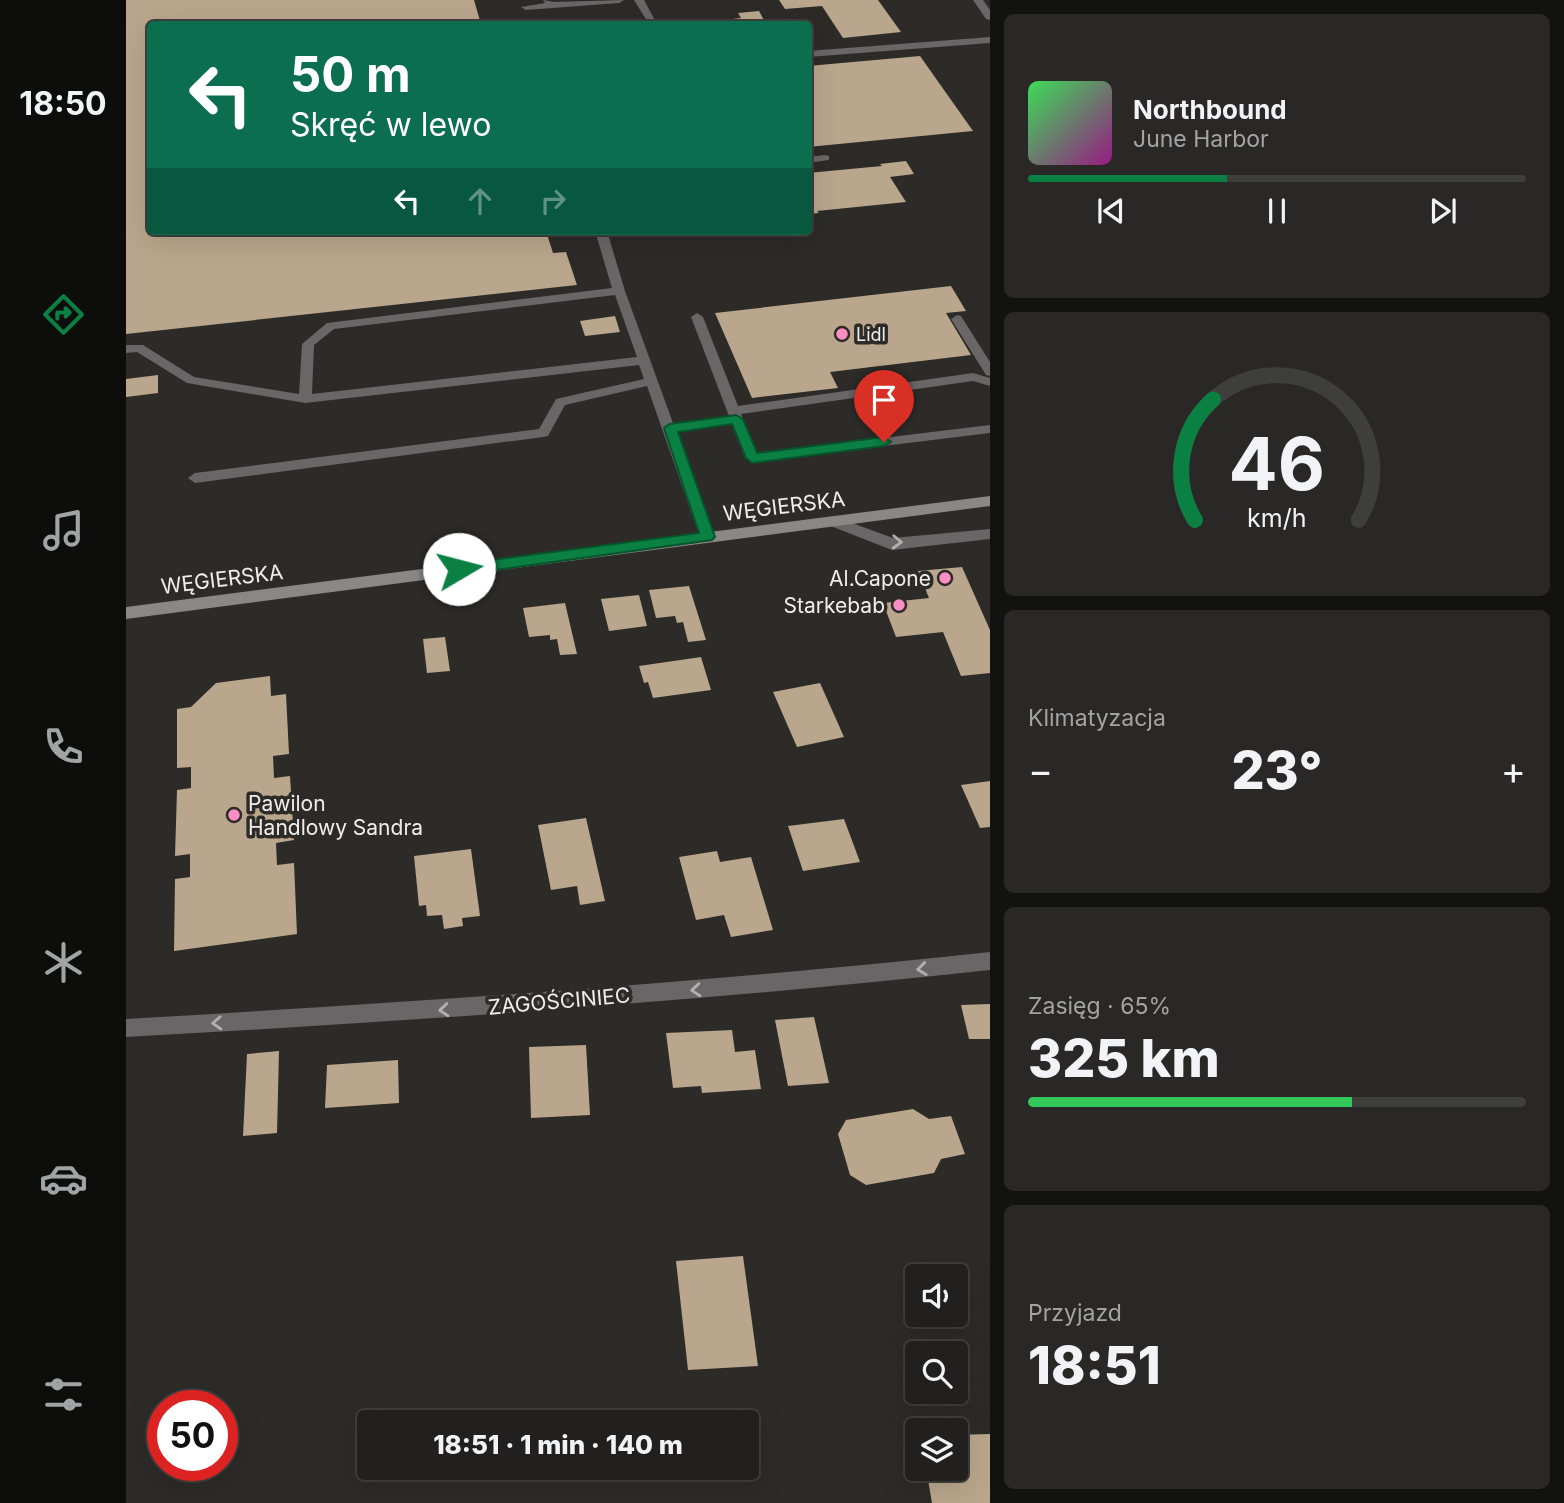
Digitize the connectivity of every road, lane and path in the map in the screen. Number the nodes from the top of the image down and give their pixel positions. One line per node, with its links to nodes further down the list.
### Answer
1 (619, 0): 4 (lane)
2 (639, 0): 7 (lane)
3 (978, 0): 6 (street)
4 (550, 3): 5 (lane)
5 (526, 8)
6 (990, 18)
7 (651, 21)
8 (985, 41): 9 (lane)
9 (812, 54)
10 (825, 158): 11 (lane)
11 (812, 160)
12 (602, 235): 13 (lane)
13 (619, 291): 17 (lane); 21 (lane)
14 (696, 317): 22 (lane)
15 (957, 320): 18 (lane)
16 (126, 349): 21 (lane)
17 (645, 360): 19 (lane); 21 (lane)
18 (990, 372)
19 (652, 381): 23 (lane); 25 (lane)
20 (990, 382): 22 (lane)
21 (305, 399)
22 (734, 415): 23 (lane); 24 (lane)
23 (670, 428): 29 (lane)
24 (990, 429)
25 (195, 478)
26 (990, 501): 27 (main road, WĘGIERSKA)
27 (833, 521): 28 (street, one-way to 28); 29 (main road, WĘGIERSKA)
28 (990, 534)
29 (708, 537): 30 (main road, WĘGIERSKA)
30 (126, 613)
31 (990, 961): 32 (street, ZAGOŚCINIEC, one-way to 32)
32 (126, 1028)

